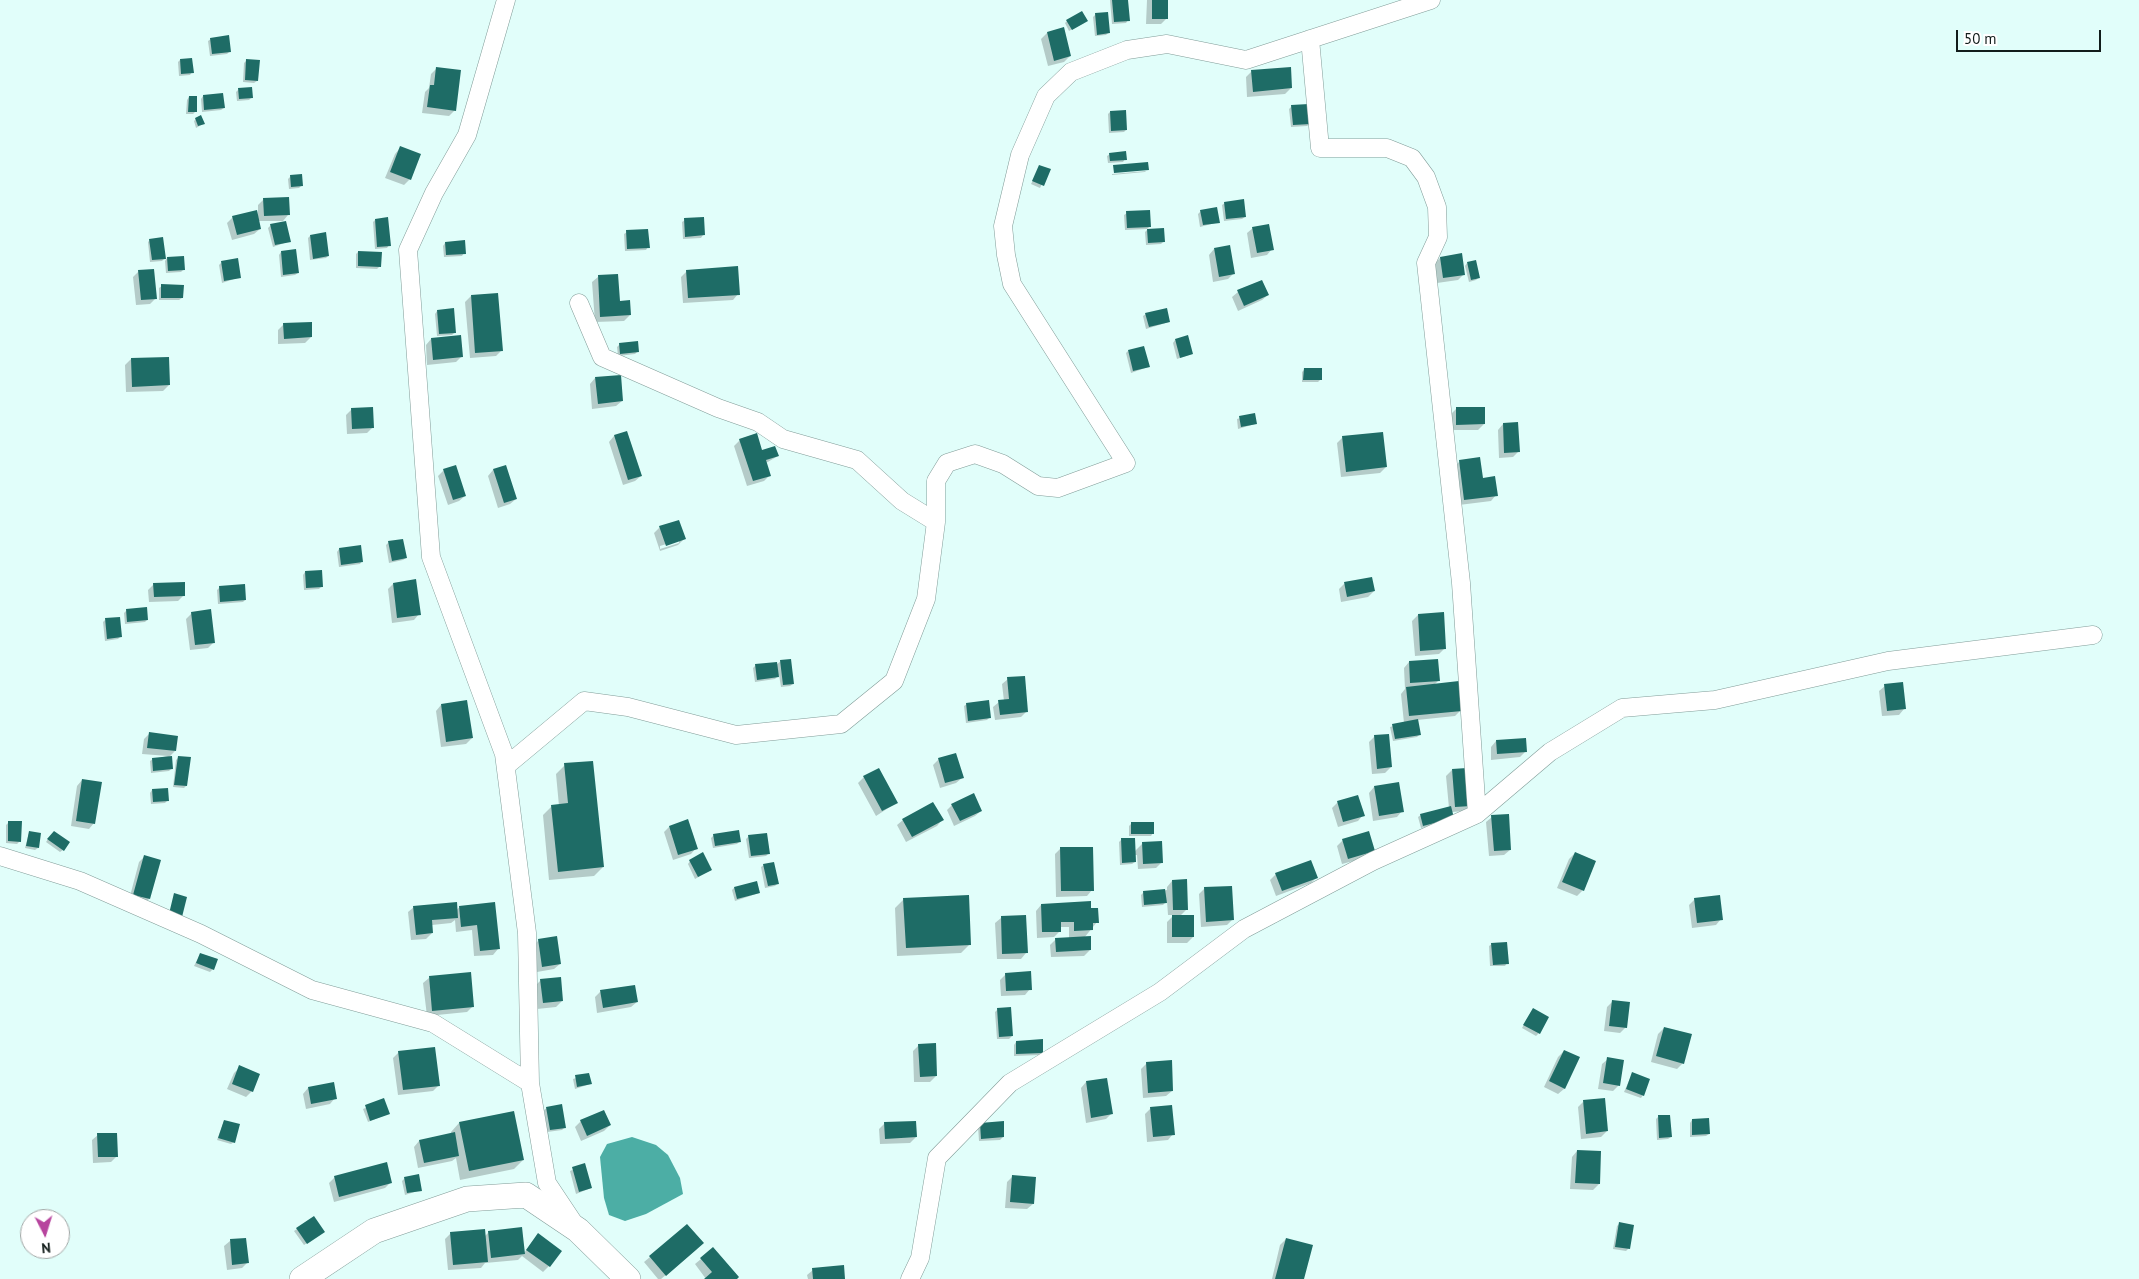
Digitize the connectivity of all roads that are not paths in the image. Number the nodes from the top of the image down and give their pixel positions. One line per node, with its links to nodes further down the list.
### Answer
1 (506, 0): 7 (street)
2 (1431, 0): 3 (street)
3 (1310, 39): 5 (street); 8 (street)
4 (580, 302): 5 (street)
5 (936, 522): 7 (street)
6 (2093, 636): 8 (street)
7 (506, 766): 10 (street)
8 (1477, 814): 14 (street)
9 (0, 856): 10 (street)
10 (530, 1083): 11 (street)
11 (578, 1230): 12 (main road); 13 (main road)
12 (302, 1279)
13 (628, 1279)
14 (910, 1279)

